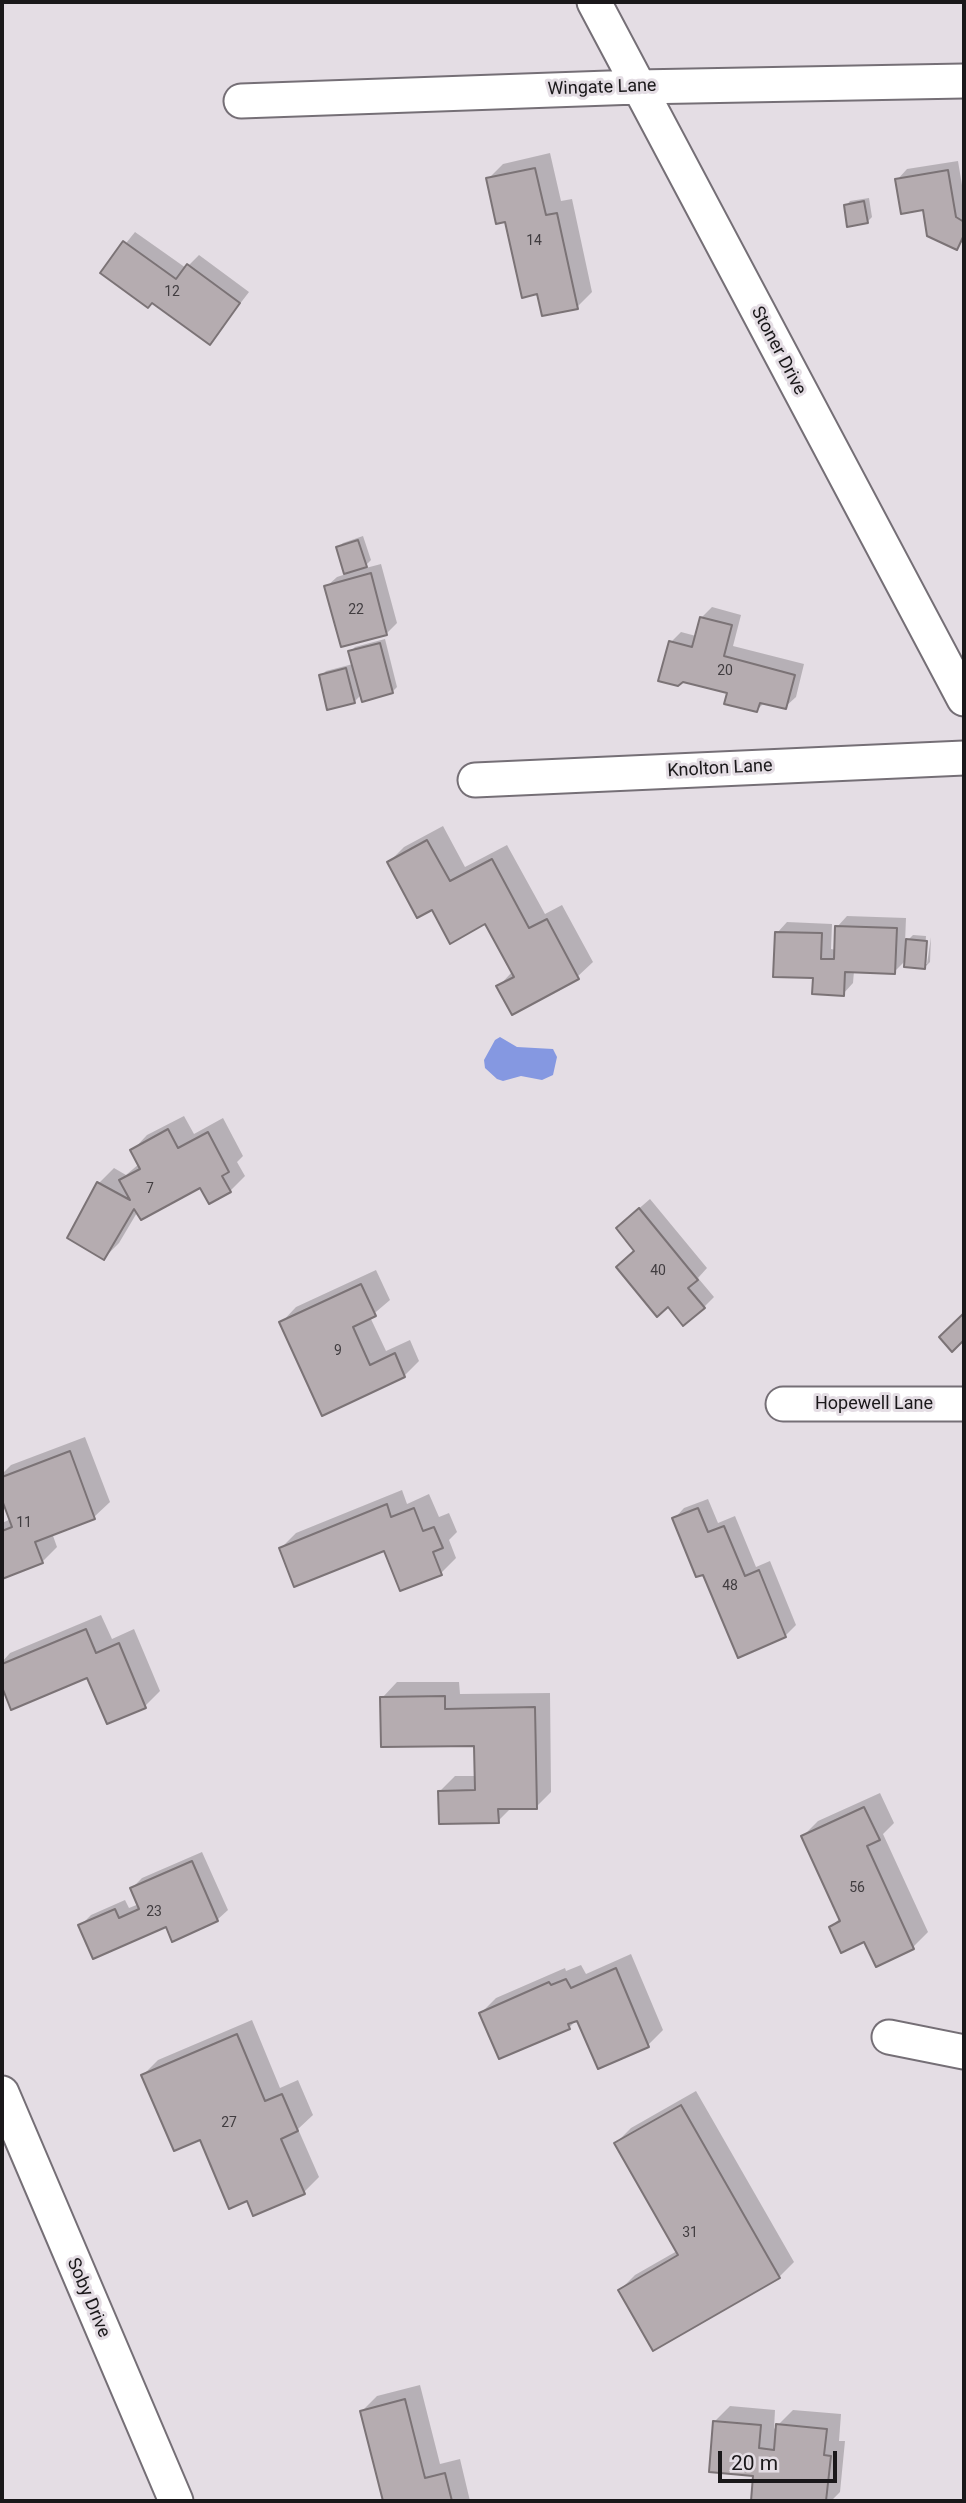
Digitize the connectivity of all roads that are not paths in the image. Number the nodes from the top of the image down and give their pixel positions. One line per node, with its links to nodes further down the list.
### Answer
1 (594, 2): 3 (street, Stoner Drive)
2 (964, 81): 3 (street, Wingate Lane)
3 (637, 87): 4 (street, Wingate Lane); 5 (street, Stoner Drive)
4 (241, 101)
5 (964, 699)
6 (964, 758): 7 (street, Knolton Lane)
7 (475, 780)
8 (783, 1404): 9 (street, Hopewell Lane)
9 (964, 1404)
10 (889, 2037): 11 (street)
11 (964, 2052)
12 (2, 2093): 13 (street, Soby Drive)
13 (176, 2501)

